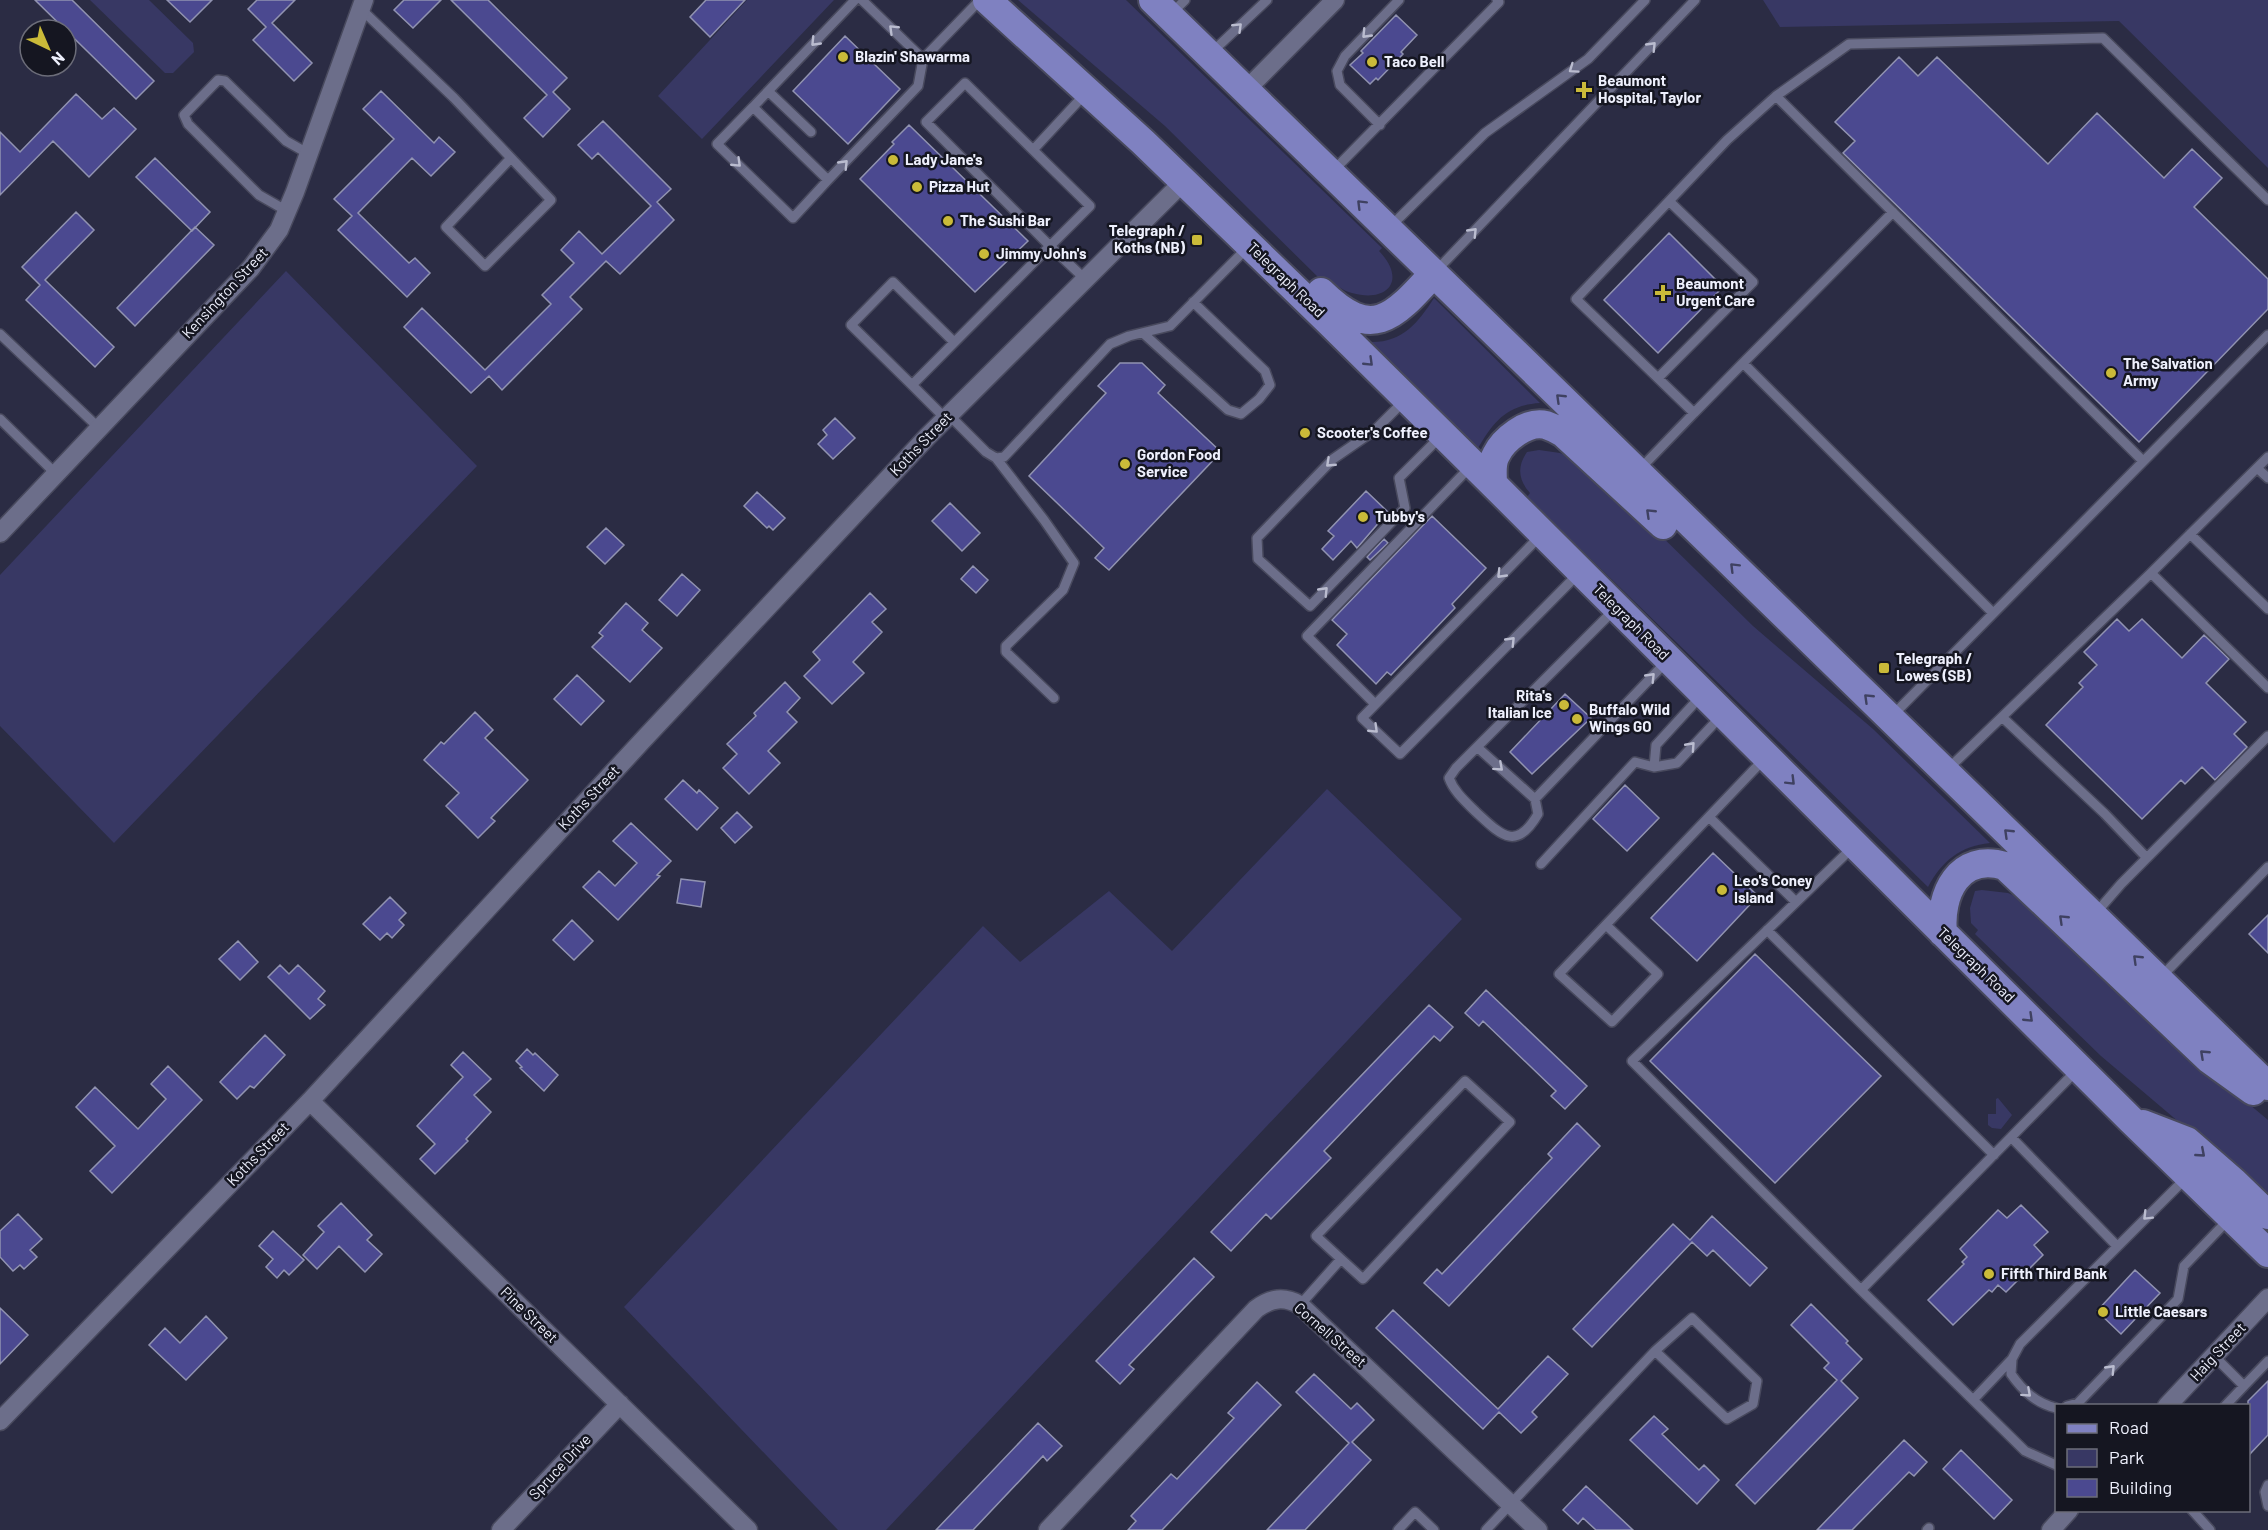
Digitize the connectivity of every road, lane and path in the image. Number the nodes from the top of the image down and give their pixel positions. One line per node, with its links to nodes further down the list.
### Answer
1 (855, 0): 17 (lane, one-way to 17)
2 (862, 0): 15 (lane, one-way to 2)
3 (980, 0): 15 (lane)
4 (987, 0): 13 (main road, Telegraph Road)
5 (1267, 0): 14 (lane, one-way to 5)
6 (1335, 0): 16 (street)
7 (1399, 0): 21 (lane, one-way to 21)
8 (1645, 0): 33 (lane, one-way to 33)
9 (1695, 0): 36 (lane, one-way to 9)
10 (1498, 1): 21 (lane)
11 (363, 4): 24 (street, Kensington Street); 25 (lane)
12 (1169, 5): 14 (main road)
13 (1047, 55): 18 (main road, Telegraph Road); 36 (main road)
14 (1209, 55): 16 (main road)
15 (923, 59): 27 (lane, one-way to 15)
16 (1246, 90): 26 (main road)
17 (768, 91): 20 (lane); 22 (lane)
18 (1088, 92): 23 (lane); 28 (main road, Telegraph Road)
19 (1776, 96): 29 (lane); 30 (lane); 32 (lane)
20 (753, 107): 27 (lane); 27 (lane, one-way to 27)
21 (1380, 125): 26 (lane)
22 (810, 132)
23 (1033, 150): 34 (lane); 34 (lane)
24 (309, 154): 31 (street, Kensington Street); 31 (lane)
25 (510, 159): 25 (lane)
26 (1330, 174): 33 (main road, one-way to 26)
27 (828, 180)
28 (1184, 181): 35 (main road, Telegraph Road); 37 (street, Koths Street)
29 (2268, 200)
30 (1669, 201): 44 (lane); 44 (lane)
31 (287, 212): 50 (street, Kensington Street)
32 (1893, 212): 43 (lane); 54 (lane)
33 (1387, 230): 36 (main road)
34 (1050, 246): 37 (lane); 42 (lane)
35 (1250, 246): 38 (lane); 46 (main road, Telegraph Road, one-way to 46)
36 (1433, 274): 57 (main road, one-way to 36)
37 (1084, 279): 48 (street, Koths Street)
38 (1193, 302): 40 (lane); 40 (lane)
39 (0, 334): 50 (lane)
40 (1144, 334): 52 (lane)
41 (2268, 335): 54 (lane)
42 (954, 342): 45 (lane); 45 (lane)
43 (1743, 363): 47 (lane); 68 (lane)
44 (1658, 378): 47 (lane)
45 (912, 385): 48 (lane)
46 (1407, 399): 51 (main road, Telegraph Road); 51 (lane, one-way to 51)
47 (1694, 413): 57 (lane)
48 (947, 417): 52 (lane); 97 (street, Koths Street)
49 (0, 419): 58 (lane)
50 (99, 428): 58 (street, Kensington Street)
51 (1443, 435): 55 (main road, Telegraph Road)
52 (996, 458): 73 (lane)
53 (2268, 458): 56 (lane)
54 (2142, 461): 68 (lane)
55 (1473, 464): 60 (main road, Telegraph Road); 74 (lane)
56 (2257, 468): 59 (lane); 63 (lane)
57 (1637, 472): 69 (main road, one-way to 57)
58 (56, 474): 61 (street, Kensington Street)
59 (2268, 478)
60 (1493, 484): 62 (main road, Telegraph Road); 69 (main road, one-way to 60)
61 (0, 533)
62 (1543, 533): 64 (main road, Telegraph Road); 74 (lane, one-way to 74)
63 (2190, 534): 65 (lane); 67 (lane)
64 (1580, 571): 66 (main road, Telegraph Road); 74 (lane, one-way to 64)
65 (2151, 573): 71 (lane); 76 (lane)
66 (1617, 608): 70 (main road, Telegraph Road); 79 (lane)
67 (2268, 609)
68 (1993, 613): 77 (lane)
69 (1824, 655): 77 (main road, one-way to 69)
70 (1669, 659): 72 (main road, Telegraph Road); 83 (lane, one-way to 70)
71 (2268, 688)
72 (1702, 694): 75 (main road, Telegraph Road); 81 (lane)
73 (1054, 699)
74 (1375, 704)
75 (1723, 714): 80 (main road, Telegraph Road); 81 (lane, one-way to 75)
76 (2002, 717): 82 (lane); 86 (lane)
77 (1890, 718): 82 (main road)
78 (2268, 736): 86 (lane)
79 (1477, 747): 83 (lane, one-way to 83); 83 (lane)
80 (1766, 757): 84 (lane); 85 (main road, Telegraph Road, one-way to 85)
81 (1654, 767): 87 (lane)
82 (1945, 772): 90 (main road, one-way to 82)
83 (1535, 799)
84 (1709, 817): 89 (lane); 91 (lane)
85 (1855, 845): 89 (lane); 93 (main road, Telegraph Road)
86 (2147, 858): 90 (lane)
87 (1541, 864)
88 (2268, 867): 94 (lane)
89 (1796, 902): 92 (lane)
90 (2093, 916): 94 (main road, one-way to 90)
91 (1606, 925): 91 (lane)
92 (1767, 930): 101 (lane); 108 (lane)
93 (1942, 933): 95 (main road, Telegraph Road, one-way to 95); 98 (main road, one-way to 93)
94 (2159, 980): 96 (main road)
95 (2080, 1067): 99 (main road, Telegraph Road); 100 (lane)
96 (2268, 1086)
97 (310, 1101): 117 (street, Pine Street); 122 (street, Koths Street)
98 (2268, 1101)
99 (2130, 1119): 102 (main road, Telegraph Road); 103 (main road, one-way to 103)
100 (2011, 1137): 101 (lane); 105 (lane)
101 (1994, 1155): 108 (lane)
102 (2188, 1175): 104 (main road, Telegraph Road); 105 (lane, one-way to 105)
103 (2268, 1215)
104 (2231, 1217): 106 (main road, Telegraph Road); 118 (lane, one-way to 104)
105 (2117, 1246): 113 (lane)
106 (2268, 1253)
107 (1341, 1259): 107 (lane); 110 (lane)
108 (1861, 1290): 116 (lane)
109 (2268, 1298): 112 (street, Haig Street)
110 (1300, 1305): 125 (street, Cornell Street); 131 (street, Cornell Street)
111 (1655, 1351): 111 (lane); 125 (lane)
112 (2214, 1356): 115 (lane); 119 (street, Haig Street)
113 (2012, 1359): 116 (lane); 121 (lane, one-way to 121)
114 (2268, 1361): 115 (lane)
115 (2244, 1386): 120 (lane)
116 (1973, 1400): 123 (lane)
117 (620, 1404): 129 (street, Spruce Drive); 130 (street, Pine Street)
118 (2074, 1404)
119 (2170, 1404)
120 (2227, 1404)
121 (2055, 1408)
122 (0, 1421)
123 (2055, 1465)
124 (2268, 1485): 126 (lane)
125 (1511, 1504): 134 (lane); 135 (street, Cornell Street)
126 (2268, 1506)
127 (2067, 1512): 136 (street)
128 (2194, 1512): 137 (lane)
129 (501, 1530)
130 (748, 1530)
131 (1048, 1530)
132 (1398, 1530): 133 (lane)
133 (1434, 1530)
134 (1486, 1530)
135 (1538, 1530)
136 (2051, 1530)
137 (2210, 1530)

